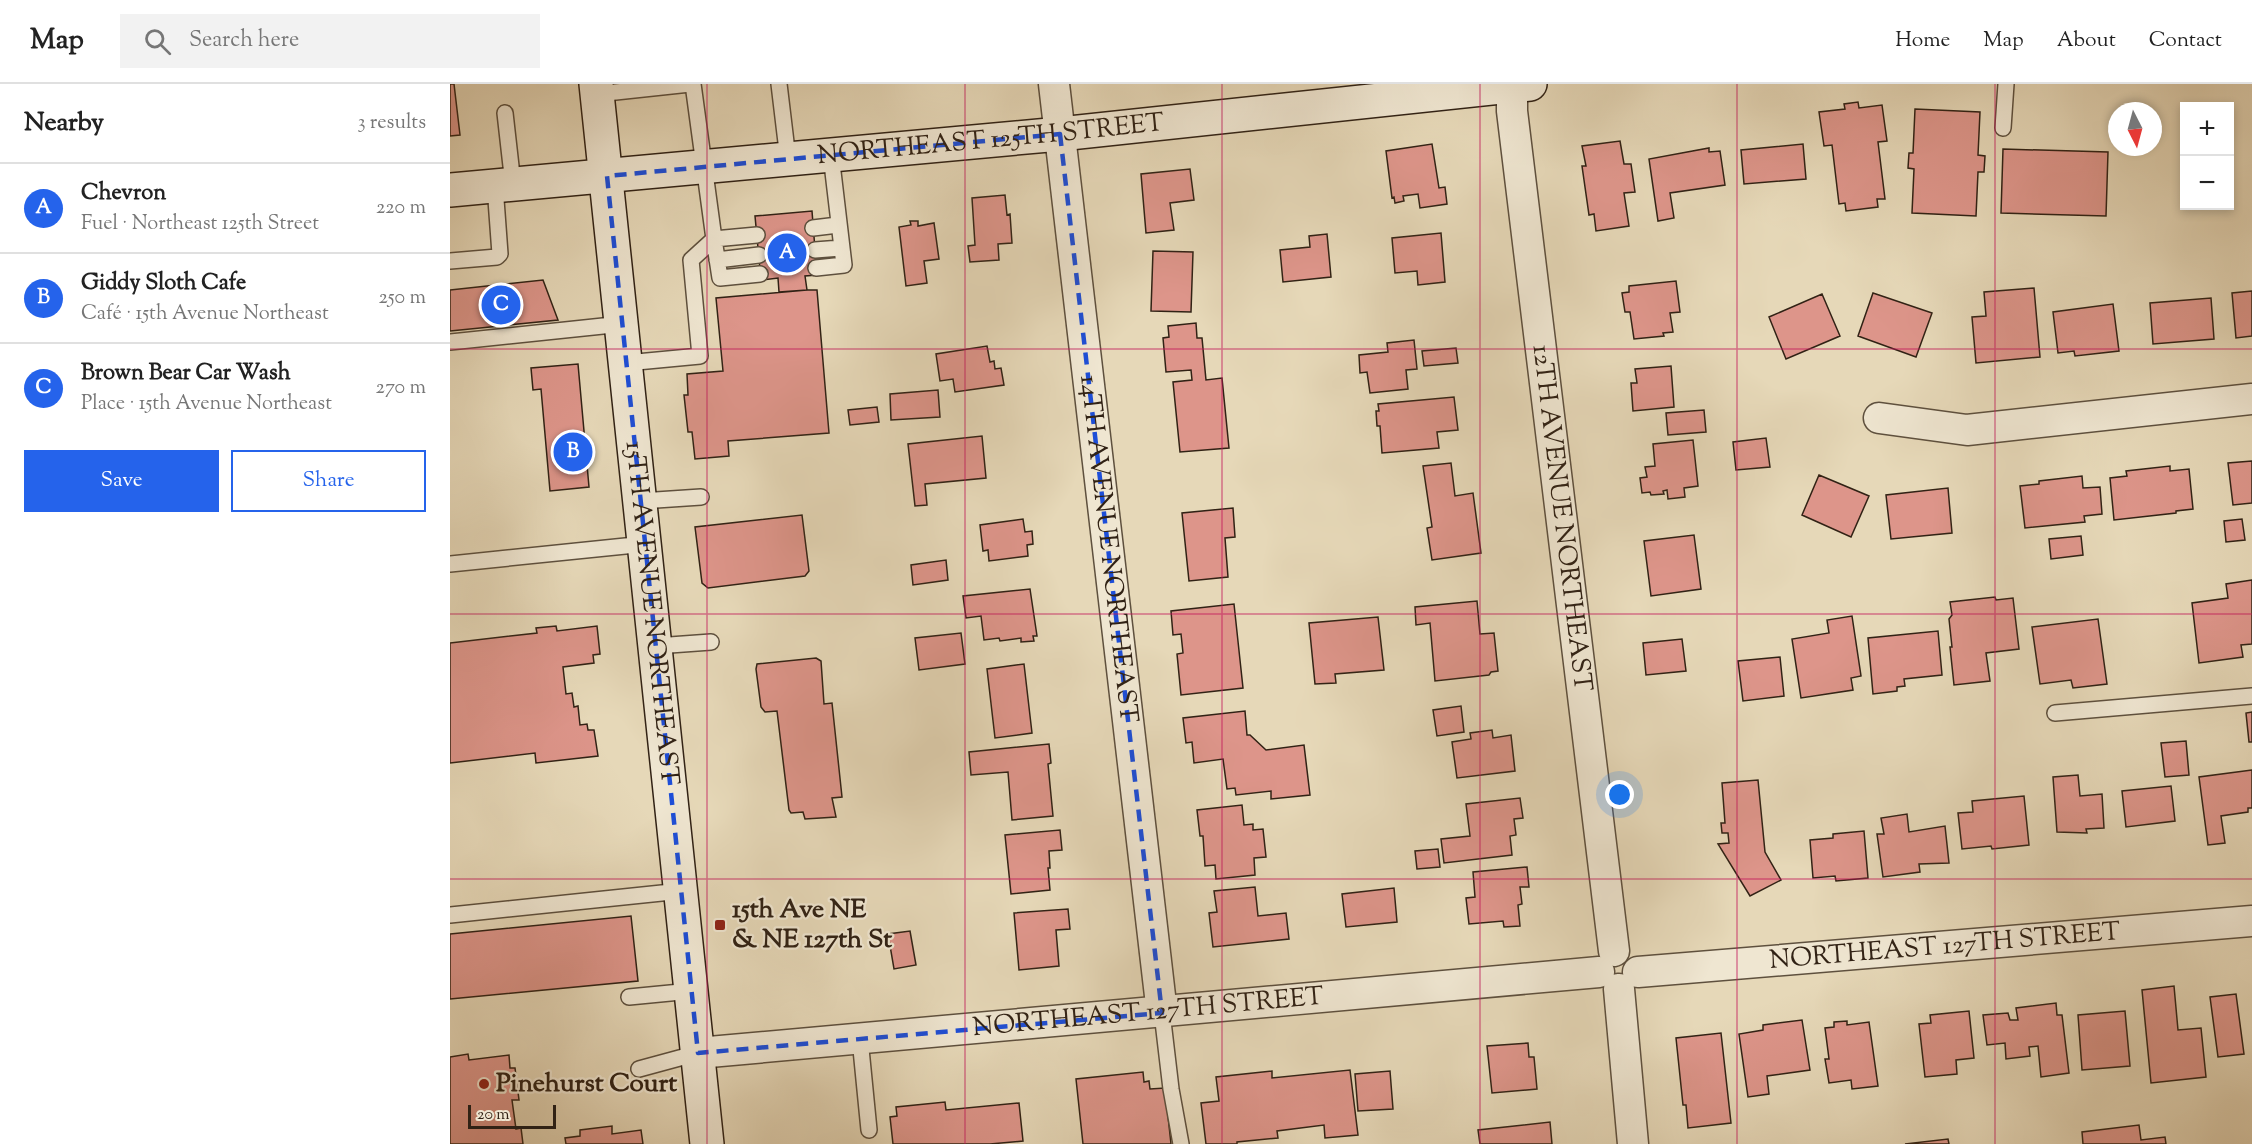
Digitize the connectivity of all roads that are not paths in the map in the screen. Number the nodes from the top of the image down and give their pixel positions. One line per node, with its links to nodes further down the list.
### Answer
1 (692, 84): 5 (lane); 14 (lane)
2 (779, 84): 13 (lane)
3 (1054, 84): 11 (street, 14TH AVENUE NORTHEAST)
4 (2006, 84): 10 (lane)
5 (669, 85): 7 (lane)
6 (1518, 85): 8 (main road, NORTHEAST 125TH STREET); 45 (street, 12TH AVENUE NORTHEAST)
7 (596, 89): 15 (main road, 15TH AVENUE NORTHEAST)
8 (1344, 94): 11 (main road, NORTHEAST 125TH STREET)
9 (505, 114): 16 (lane)
10 (2002, 128)
11 (1060, 134): 12 (main road, NORTHEAST 125TH STREET); 48 (street, 14TH AVENUE NORTHEAST)
12 (831, 155): 13 (main road, NORTHEAST 125TH STREET); 18 (lane)
13 (788, 159): 14 (main road, NORTHEAST 125TH STREET)
14 (705, 167): 15 (main road, NORTHEAST 125TH STREET); 21 (lane)
15 (607, 176): 16 (main road, NORTHEAST 125TH STREET); 29 (main road, 15TH AVENUE NORTHEAST)
16 (504, 185): 17 (main road, NORTHEAST 125TH STREET); 26 (lane)
17 (450, 190)
18 (838, 225): 19 (lane); 22 (lane)
19 (813, 228)
20 (757, 236): 21 (lane)
21 (714, 239): 25 (lane); 31 (lane)
22 (842, 248): 23 (lane); 27 (lane)
23 (815, 250)
24 (759, 255): 25 (lane)
25 (717, 260): 28 (lane)
26 (450, 261)
27 (816, 268)
28 (760, 274)
29 (622, 324): 30 (lane); 31 (main road, 15TH AVENUE NORTHEAST)
30 (450, 342)
31 (626, 363): 35 (main road, 15TH AVENUE NORTHEAST)
32 (2252, 399): 33 (street)
33 (1879, 418)
34 (701, 497): 35 (lane)
35 (641, 501): 36 (main road, 15TH AVENUE NORTHEAST)
36 (645, 544): 37 (lane); 39 (main road, 15TH AVENUE NORTHEAST)
37 (450, 564)
38 (711, 642): 39 (lane)
39 (656, 646): 42 (main road, 15TH AVENUE NORTHEAST)
40 (2252, 696): 41 (lane)
41 (2055, 713)
42 (681, 891): 43 (lane); 46 (main road, 15TH AVENUE NORTHEAST)
43 (450, 915)
44 (2252, 921): 45 (street, NORTHEAST 127TH STREET)
45 (1617, 971): 48 (street, NORTHEAST 127TH STREET); 55 (street, 12TH AVENUE NORTHEAST)
46 (691, 991): 47 (lane); 50 (main road, 15TH AVENUE NORTHEAST)
47 (629, 998)
48 (1162, 1013): 49 (street, NORTHEAST 127TH STREET); 54 (lane)
49 (860, 1039): 50 (street, NORTHEAST 127TH STREET); 52 (lane)
50 (698, 1053): 51 (lane); 53 (main road, 15TH AVENUE NORTHEAST)
51 (639, 1069)
52 (869, 1130)
53 (707, 1144)
54 (1181, 1144)
55 (1633, 1144)

